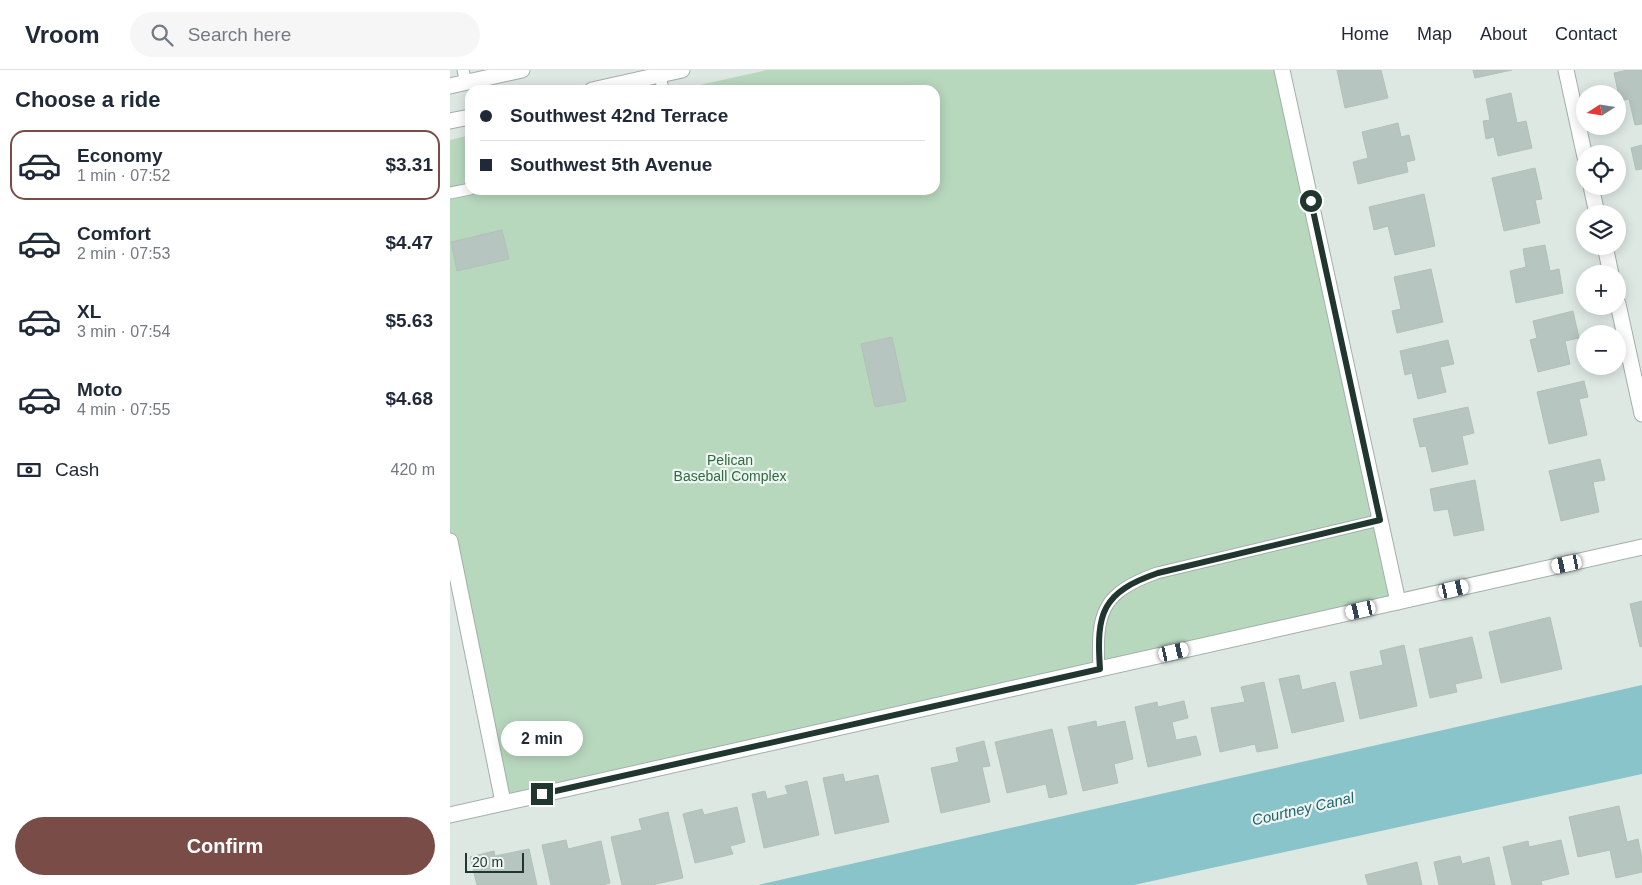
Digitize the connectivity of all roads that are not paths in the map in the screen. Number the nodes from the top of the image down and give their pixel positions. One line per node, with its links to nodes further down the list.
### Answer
1 (522, 70): 6 (street)
2 (682, 70): 5 (street)
3 (1282, 70): 17 (street)
4 (1566, 70): 12 (street)
5 (660, 72): 7 (street); 8 (lane)
6 (465, 76): 9 (street)
7 (611, 85)
8 (662, 85)
9 (450, 86)
10 (465, 118): 11 (street)
11 (450, 122)
12 (1582, 145)
13 (465, 190): 14 (lane)
14 (450, 193)
15 (1620, 315): 16 (street)
16 (1642, 414)
17 (1380, 520): 20 (street); 21 (lane)
18 (450, 541): 22 (street)
19 (1642, 547): 20 (street)
20 (1398, 602): 21 (street)
21 (1100, 669): 22 (street)
22 (503, 802): 23 (street)
23 (450, 814)

